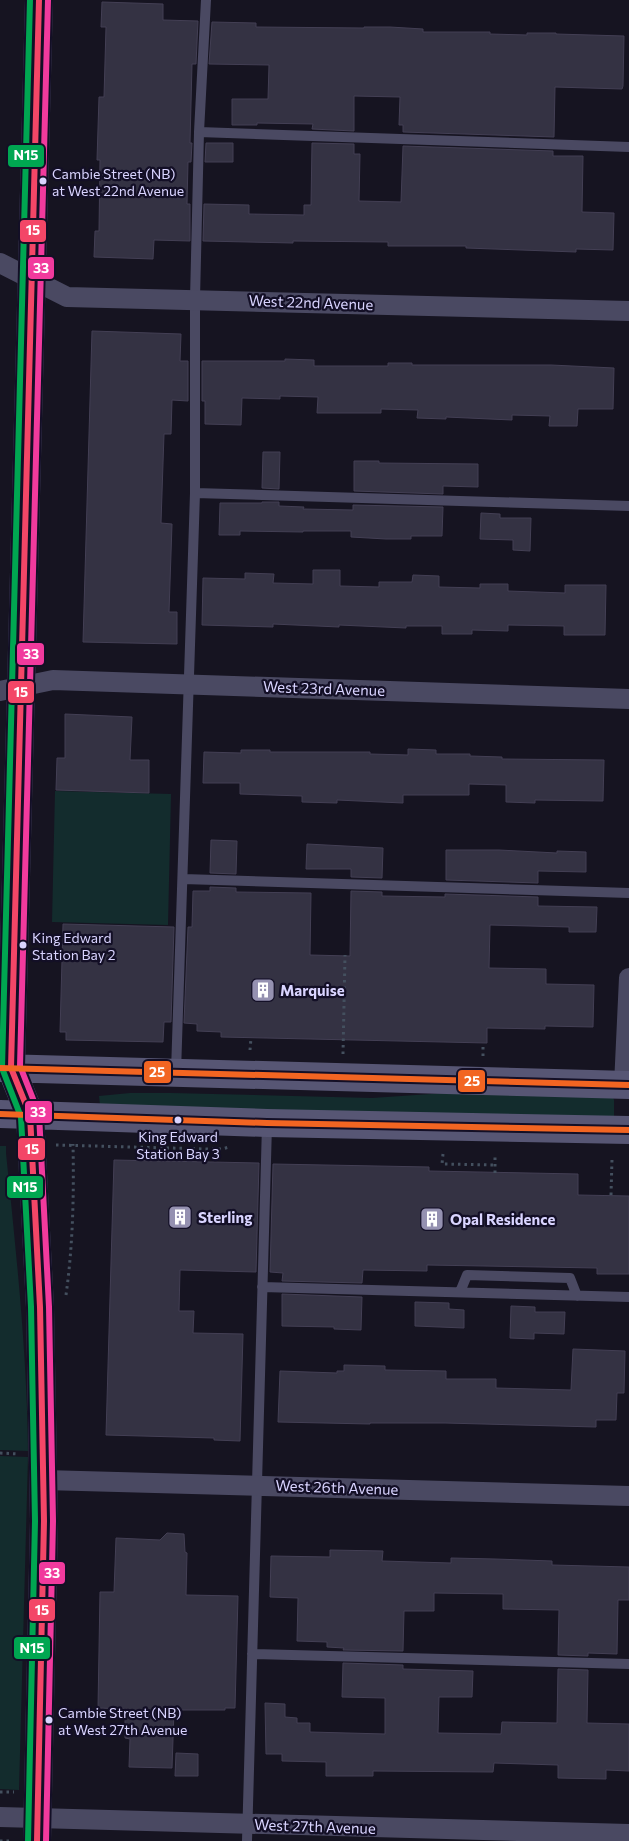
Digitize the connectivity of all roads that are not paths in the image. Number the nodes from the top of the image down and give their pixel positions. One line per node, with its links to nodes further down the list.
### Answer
1 (39, 0): 6 (main road)
2 (206, 0): 3 (lane)
3 (200, 132): 4 (lane); 7 (lane)
4 (629, 147)
5 (0, 263): 6 (street, West 22nd Avenue)
6 (32, 278): 7 (street, West 22nd Avenue); 12 (main road)
7 (195, 299): 8 (street, West 22nd Avenue); 9 (lane)
8 (629, 311)
9 (195, 493): 10 (lane); 11 (lane)
10 (629, 506)
11 (188, 683): 12 (street, West 23rd Avenue); 13 (street, West 23rd Avenue); 14 (lane)
12 (10, 689): 18 (main road)
13 (629, 699)
14 (183, 879): 15 (lane); 17 (lane)
15 (629, 892)
16 (629, 978): 19 (street)
17 (176, 1072): 18 (main road); 19 (main road)
18 (4, 1073): 21 (main road)
19 (627, 1085)
20 (0, 1114): 21 (main road)
21 (30, 1115): 22 (main road); 28 (main road)
22 (267, 1123): 23 (main road); 24 (lane)
23 (629, 1130)
24 (262, 1287): 25 (lane); 29 (lane)
25 (460, 1292): 26 (lane); 26 (lane)
26 (577, 1296): 27 (lane)
27 (629, 1297)
28 (44, 1480): 29 (street, West 26th Avenue); 34 (main road)
29 (257, 1485): 30 (street, West 26th Avenue); 31 (lane)
30 (629, 1496)
31 (252, 1654): 32 (lane); 35 (lane)
32 (629, 1664)
33 (0, 1818): 34 (street, West 27th Avenue)
34 (38, 1830): 35 (street, West 27th Avenue)
35 (247, 1832): 36 (street, West 27th Avenue)
36 (629, 1834)

